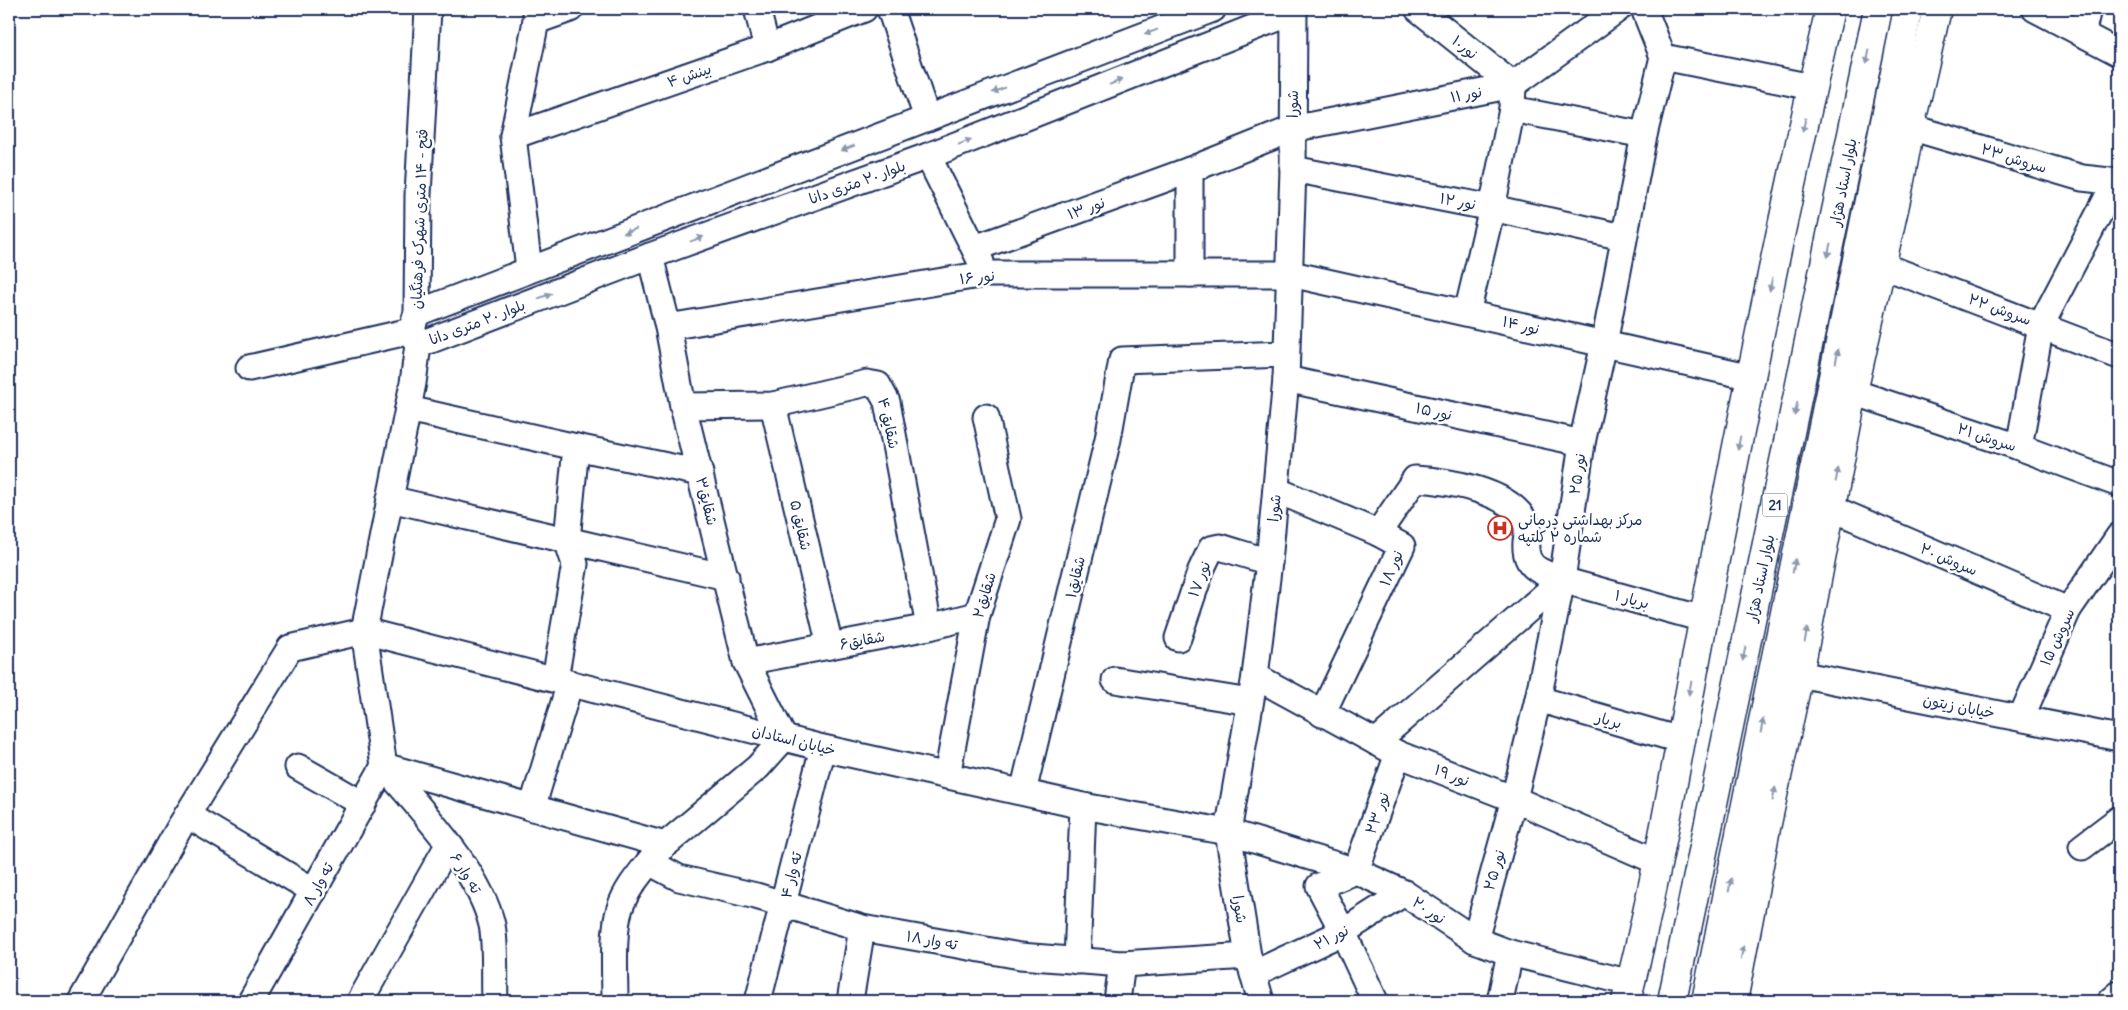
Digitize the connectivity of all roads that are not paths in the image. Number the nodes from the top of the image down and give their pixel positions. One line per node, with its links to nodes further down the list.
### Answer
1 (428, 9): 47 (street, فتح - ۱۴ متری شهرک فرهنگیان)
2 (570, 9): 17 (street)
3 (757, 9): 20 (street)
4 (864, 9): 20 (street, بینش ۴)
5 (890, 9): 25 (street)
6 (1213, 9): 25 (street, بلوار ۲۰ متری دانا, one-way to 25)
7 (1418, 9): 24 (street, نور۱۰)
8 (1618, 9): 24 (street, نور ۱۱)
9 (1644, 9): 21 (street)
10 (1830, 9): 23 (main road)
11 (1878, 9): 135 (main road, بلوار استاد هژار / 21, one-way to 135)
12 (1908, 9): 22 (main road, بلوار استاد هژار / 21)
13 (1937, 9): 26 (main road)
14 (2035, 9): 18 (street)
15 (2088, 9): 18 (street)
16 (1293, 10): 27 (street, شورا); 30 (street, بلوار ۲۰ متری دانا, one-way to 16)
17 (536, 15): 29 (street)
18 (2082, 34): 19 (street)
19 (2115, 42)
20 (767, 48): 29 (street, بینش ۴)
21 (1663, 57): 23 (street); 28 (street, نور ۲۵)
22 (1894, 78): 34 (main road); 136 (main road, بلوار استاد هژار / 21, one-way to 22)
23 (1812, 87): 52 (main road, one-way to 52)
24 (1512, 97): 27 (street, نور ۱۱); 28 (street); 35 (street)
25 (927, 118): 40 (street, بلوار ۲۰ متری دانا, one-way to 40)
26 (1910, 127): 33 (street, سروش ۲۳); 34 (main road)
27 (1292, 129): 31 (street, شورا); 32 (street, نور ۱۳)
28 (1644, 135): 36 (street, نور ۲۵)
29 (512, 136): 40 (street)
30 (928, 156): 37 (street); 38 (street, بلوار ۲۰ متری دانا, one-way to 30)
31 (1293, 169): 35 (street, نور ۱۲); 43 (street, شورا)
32 (1190, 170): 37 (street, نور ۱۳); 42 (street)
33 (2117, 182): 45 (street)
34 (1898, 186): 39 (main road)
35 (1492, 208): 36 (street, نور ۱۲); 44 (street)
36 (1623, 237): 48 (street, نور ۲۵)
37 (975, 248): 41 (street)
38 (650, 256): 46 (street, شقایق۳); 47 (street, بلوار ۲۰ متری دانا, one-way to 38)
39 (1881, 265): 45 (street, سروش ۲۲); 54 (main road)
40 (529, 269): 47 (street, بلوار ۲۰ متری دانا)
41 (986, 274): 42 (street, نور ۱۶); 46 (street, نور ۱۶)
42 (1190, 274): 43 (street, نور ۱۶)
43 (1291, 274): 44 (street, نور ۱۴); 49 (street, شورا)
44 (1467, 313): 48 (street, نور ۱۴)
45 (2041, 325): 50 (street, سروش ۲۲); 60 (street)
46 (668, 328): 56 (street, شقایق۳)
47 (415, 329): 51 (street); 57 (street, فتح - ۱۴ متری شهرک فرهنگیان)
48 (1604, 344): 52 (street, نور ۱۴); 59 (street, نور ۲۵)
49 (1286, 354): 53 (street, شورا); 99 (street, شقایق۱)
50 (2119, 356)
51 (249, 368)
52 (1752, 377): 76 (main road, one-way to 76)
53 (1286, 379): 59 (street, نور ۱۵); 64 (street, شورا)
54 (1853, 392): 60 (street, سروش ۲۱); 66 (main road, one-way to 54)
55 (773, 405): 56 (street, شقایق ۴); 77 (street, شقایق ۴); 80 (street, شقایق ۵)
56 (683, 406): 62 (street, شقایق۳)
57 (408, 409): 61 (street); 65 (street, فتح - ۱۴ متری شهرک فرهنگیان)
58 (986, 417): 75 (street, شقایق۲)
59 (1582, 443): 73 (street, نور ۲۵)
60 (2019, 447): 63 (street, سروش ۲۱)
61 (576, 448): 62 (street); 69 (street)
62 (700, 473): 72 (street, شقایق۳)
63 (2119, 484)
64 (1276, 490): 67 (street, نور ۱۸); 71 (street, شورا)
65 (390, 499): 69 (street); 78 (street, فتح - ۱۴ متری شهرک فرهنگیان)
66 (1831, 508): 74 (street, سروش ۲۰); 82 (main road, one-way to 66)
67 (1378, 533): 73 (street, بریار ۱); 88 (street, نور ۱۸)
68 (2119, 536): 70 (street, سروش ۱۵)
69 (567, 540): 72 (street); 85 (street)
70 (2111, 560): 74 (street, سروش ۱۵)
71 (1269, 562): 79 (street, نور ۱۷); 83 (street, شورا)
72 (726, 576): 81 (street, شقایق۳)
73 (1562, 580): 76 (street, بریار ۱); 86 (street, نور ۲۵); 93 (street)
74 (2068, 610): 89 (street, سروش ۱۵)
75 (978, 615): 77 (street, شقایق۶); 98 (street, شقایق۲)
76 (1703, 619): 92 (main road, one-way to 92)
77 (929, 627): 80 (street, شقایق۶)
78 (364, 632): 85 (street, خیابان استادان); 96 (street, فتح - ۱۴ متری شهرک فرهنگیان); 104 (street)
79 (1178, 638)
80 (830, 646): 81 (street, شقایق۶)
81 (746, 662): 90 (street, شقایق۳)
82 (1799, 674): 89 (street, خیابان زیتون); 137 (main road, one-way to 82)
83 (1255, 676): 87 (street, شورا); 88 (street, نور ۱۹)
84 (1115, 680): 87 (street)
85 (563, 681): 90 (street, خیابان استادان); 103 (street)
86 (1538, 699): 92 (street, بریار); 100 (street, نور ۲۵)
87 (1250, 702): 106 (street, شورا)
88 (1322, 714): 93 (street, نور ۱۹)
89 (2021, 718): 91 (street, خیابان زیتون)
90 (784, 738): 94 (street, خیابان استادان); 109 (street)
91 (2119, 738)
92 (1680, 740): 110 (main road)
93 (1376, 742): 95 (street, نور ۱۹)
94 (823, 748): 98 (street, خیابان استادان); 114 (street, ته وار ۴)
95 (1398, 754): 100 (street, نور ۱۹); 111 (street, نور ۲۳)
96 (384, 766): 101 (street, ته وار ۸); 103 (street, ته وار ۱۸); 107 (street, ته وار ۶)
97 (298, 767): 101 (street)
98 (947, 776): 99 (street, خیابان استادان)
99 (1023, 792): 102 (street, خیابان استادان)
100 (1514, 799): 110 (street, نور ۱۹); 117 (street, نور ۲۵)
101 (362, 804): 112 (street, ته وار ۸)
102 (1083, 806): 106 (street, خیابان استادان); 119 (street)
103 (532, 808): 109 (street, ته وار ۱۸)
104 (187, 815): 112 (street); 126 (street)
105 (2119, 819): 108 (street)
106 (1228, 832): 111 (street, نور ۲۰); 121 (street, شورا)
107 (448, 845): 127 (street); 128 (street, ته وار ۶)
108 (2082, 847)
109 (657, 854): 114 (street, ته وار ۱۸); 125 (street)
110 (1656, 861): 122 (main road)
111 (1356, 872): 113 (street, نور ۲۰); 116 (street)
112 (314, 891): 124 (street, ته وار ۸)
113 (1404, 893): 116 (street, نور ۲۱); 117 (street, نور ۲۰)
114 (783, 904): 115 (street, ته وار ۱۸); 129 (street, ته وار ۴)
115 (862, 928): 119 (street, ته وار ۱۸); 130 (street)
116 (1343, 932): 121 (street, نور ۲۱); 133 (street)
117 (1475, 940): 118 (street, نور ۲۰)
118 (1510, 952): 122 (street, نور ۲۰); 134 (street)
119 (1077, 961): 120 (street, ته وار ۱۸)
120 (1122, 964): 121 (street, ته وار ۱۸); 131 (street)
121 (1250, 965): 132 (street, شورا)
122 (1629, 992)
123 (2119, 994): 138 (street)
124 (261, 998)
125 (618, 1000)
126 (81, 1001)
127 (360, 1001)
128 (494, 1001)
129 (758, 1001)
130 (850, 1001)
131 (1117, 1001)
132 (1262, 1001)
133 (1375, 1001)
134 (1500, 1001)
135 (1672, 1001)
136 (1706, 1001)
137 (1733, 1001)
138 (2112, 1001)

